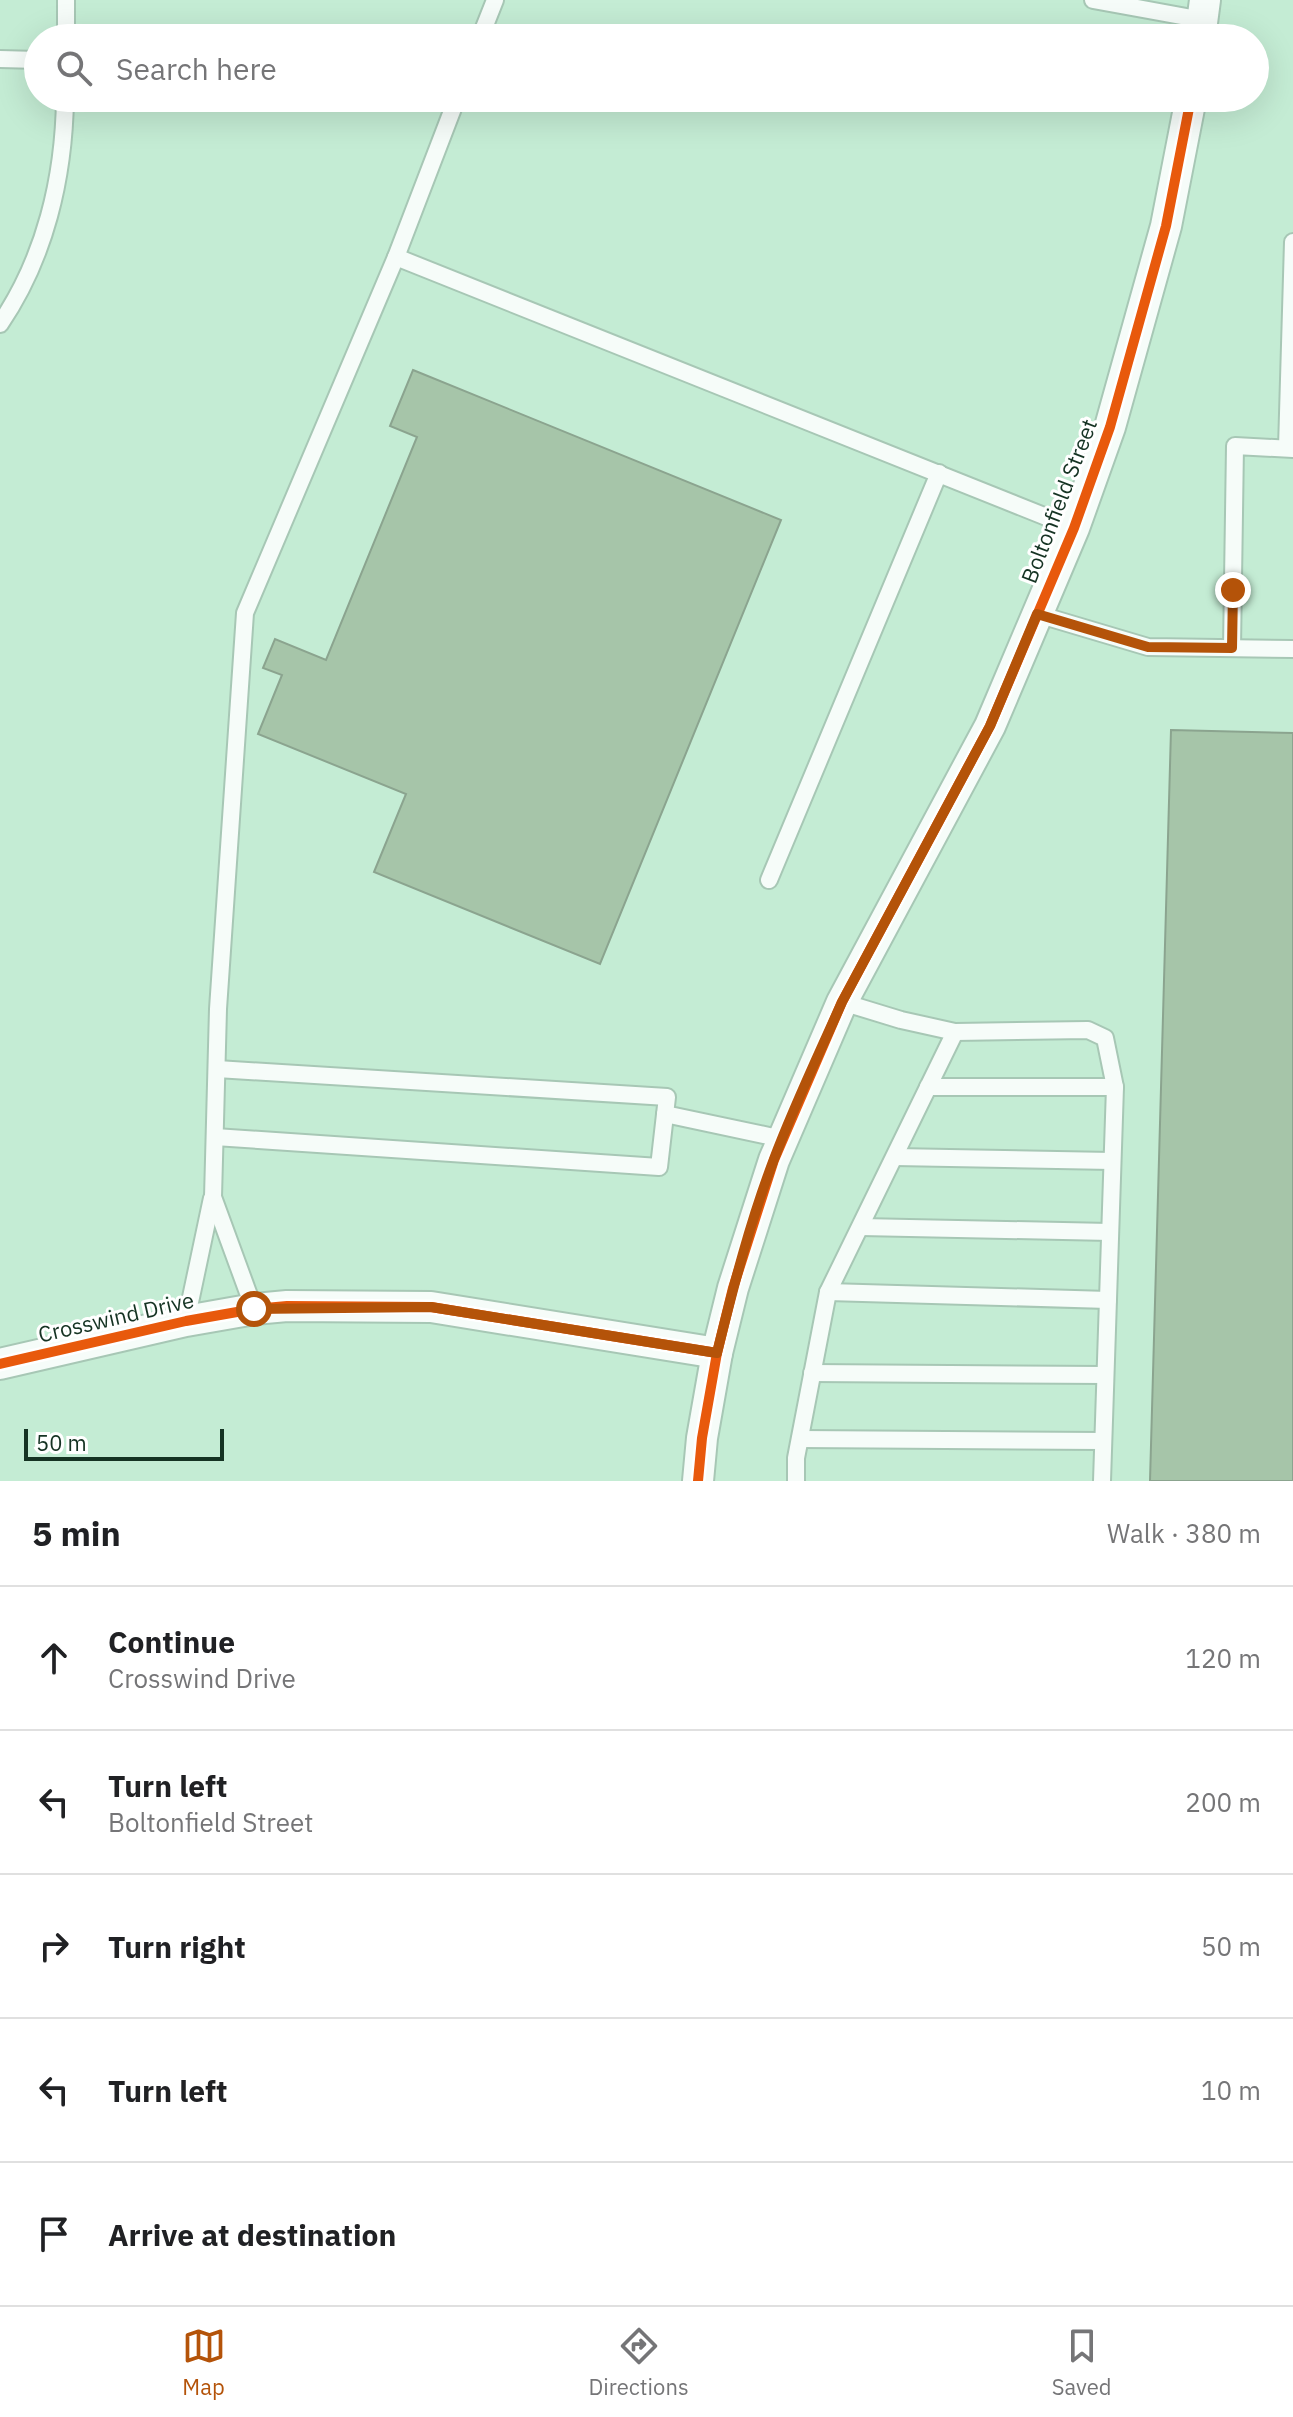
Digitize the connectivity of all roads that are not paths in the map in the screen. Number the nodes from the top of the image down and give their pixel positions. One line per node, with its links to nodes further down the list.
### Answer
1 (66, 0): 5 (lane)
2 (495, 0): 6 (lane)
3 (1093, 0): 4 (lane)
4 (1203, 19)
5 (66, 24)
6 (486, 24)
7 (0, 59): 8 (lane)
8 (24, 60)
9 (65, 112): 14 (lane)
10 (452, 112): 13 (lane)
11 (1188, 112): 17 (street, Boltonfield Street)
12 (1293, 242): 15 (lane)
13 (396, 257): 16 (lane); 24 (lane)
14 (0, 324)
15 (1290, 449): 19 (lane)
16 (939, 473): 17 (lane); 21 (lane)
17 (1074, 528): 18 (street, Boltonfield Street)
18 (1037, 614): 19 (lane); 22 (street, Boltonfield Street)
19 (1232, 648): 20 (lane)
20 (1293, 649)
21 (769, 880)
22 (842, 1002): 23 (lane); 29 (street, Boltonfield Street)
23 (955, 1032): 25 (lane); 26 (lane)
24 (217, 1069): 27 (lane); 28 (lane)
25 (928, 1087): 26 (lane); 30 (lane)
26 (1115, 1087): 31 (lane)
27 (665, 1114): 28 (lane); 29 (lane)
28 (215, 1137): 32 (lane)
29 (783, 1139): 39 (street, Boltonfield Street)
30 (895, 1157): 31 (lane); 33 (lane)
31 (1112, 1161): 34 (lane)
32 (213, 1197): 37 (lane); 38 (lane)
33 (861, 1227): 34 (lane); 35 (lane)
34 (1110, 1232): 36 (lane)
35 (828, 1292): 36 (lane); 41 (lane)
36 (1108, 1300): 42 (lane)
37 (254, 1309): 38 (street, Crosswind Drive); 39 (street, Crosswind Drive)
38 (186, 1321): 40 (street, Crosswind Drive)
39 (717, 1353): 45 (street, Boltonfield Street)
40 (0, 1364)
41 (812, 1373): 42 (lane); 43 (lane)
42 (1105, 1375): 44 (lane)
43 (800, 1439): 44 (lane); 46 (lane)
44 (1103, 1441): 47 (lane)
45 (698, 1481)
46 (796, 1481)
47 (1102, 1481)

